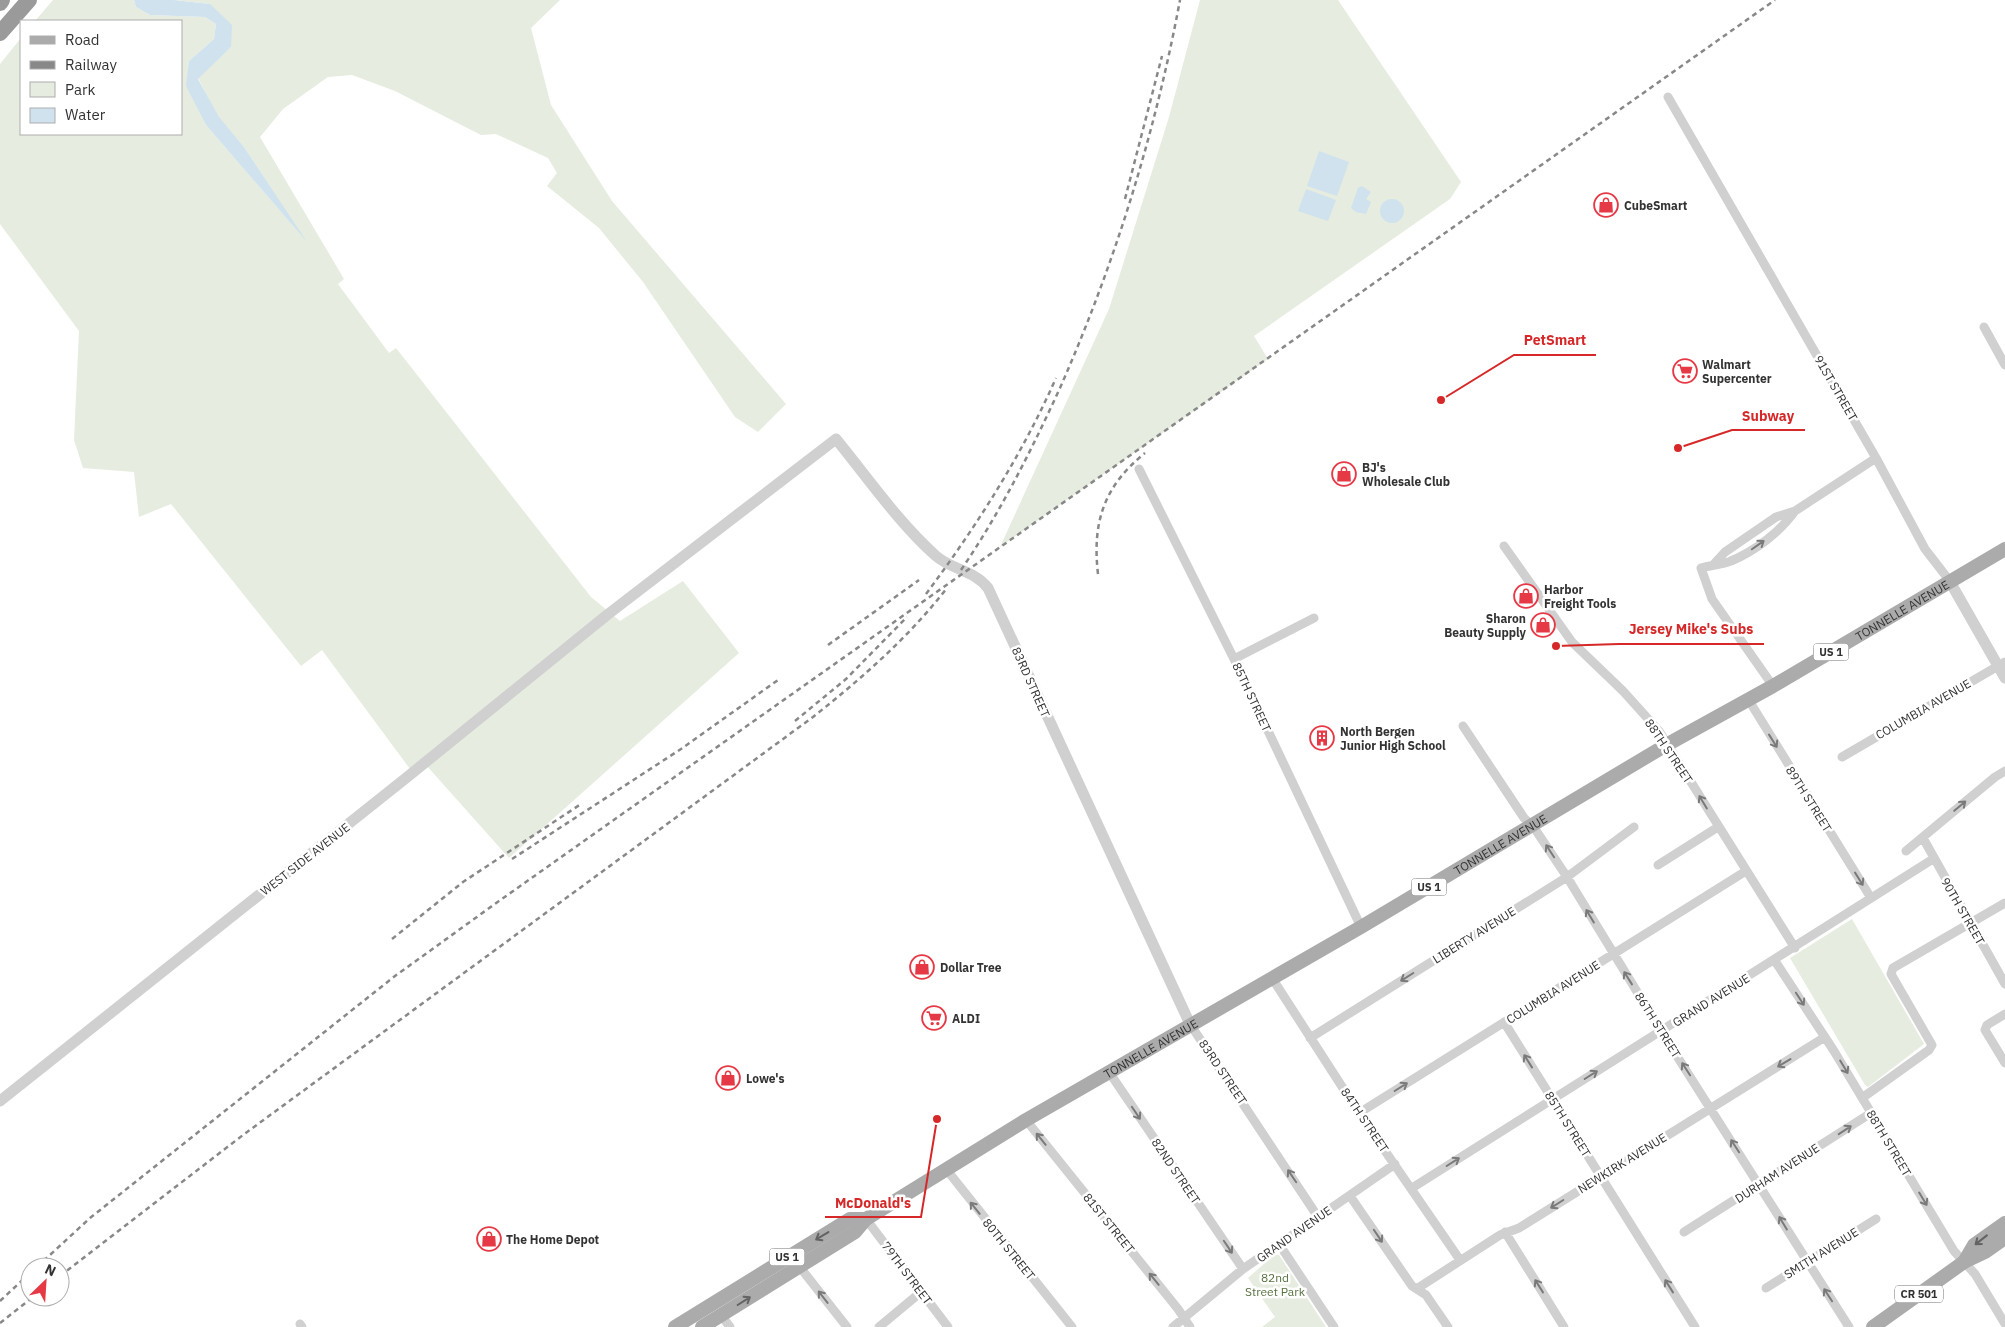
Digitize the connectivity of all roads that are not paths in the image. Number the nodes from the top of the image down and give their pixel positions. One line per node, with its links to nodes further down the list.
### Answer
1 (29, 0): 2 (highway)
2 (0, 33)
3 (1668, 98): 6 (street, 91ST STREET)
4 (1984, 327): 5 (street)
5 (2005, 365)
6 (1876, 458): 10 (street, 91ST STREET); 16 (street)
7 (1139, 470): 13 (street, 85TH STREET)
8 (1504, 546): 19 (street, 88TH STREET)
9 (2005, 549): 10 (main road, TONNELLE AVENUE / US 1)
10 (1949, 580): 14 (street, 91ST STREET); 16 (main road, TONNELLE AVENUE / US 1)
11 (607, 615): 42 (street, 83RD STREET); 50 (street, WEST SIDE AVENUE)
12 (1314, 618): 13 (street)
13 (1234, 660): 34 (street, 85TH STREET)
14 (2002, 664): 15 (street, 91ST STREET); 20 (street, COLUMBIA AVENUE)
15 (2005, 678)
16 (1773, 686): 17 (main road, TONNELLE AVENUE / US 1)
17 (1748, 699): 19 (main road, TONNELLE AVENUE / US 1); 31 (street, 89TH STREET, one-way to 31)
18 (1463, 726): 22 (street, 86TH STREET)
19 (1668, 744): 22 (main road, TONNELLE AVENUE / US 1); 24 (street, 88TH STREET, one-way to 19)
20 (1842, 757)
21 (2005, 771): 25 (street, one-way to 21)
22 (1532, 826): 30 (street, 86TH STREET, one-way to 22); 34 (main road, TONNELLE AVENUE / US 1)
23 (1634, 827): 30 (street, LIBERTY AVENUE)
24 (1718, 827): 28 (street); 29 (street, 88TH STREET)
25 (1923, 838): 26 (street); 27 (street, 90TH STREET)
26 (1906, 851)
27 (1933, 859): 31 (street, GRAND AVENUE); 33 (street, 90TH STREET)
28 (1658, 865)
29 (1746, 871): 35 (street, 88TH STREET); 36 (street, COLUMBIA AVENUE)
30 (1567, 877): 36 (street, 86TH STREET, one-way to 30); 45 (street, LIBERTY AVENUE, one-way to 45)
31 (1871, 898): 35 (street, GRAND AVENUE)
32 (2005, 903): 33 (street)
33 (1970, 923): 39 (street, 90TH STREET); 48 (street)
34 (1361, 927): 38 (main road, TONNELLE AVENUE / US 1)
35 (1795, 948): 37 (street, GRAND AVENUE)
36 (1613, 955): 41 (street, COLUMBIA AVENUE); 43 (street, 86TH STREET, one-way to 36)
37 (1775, 961): 43 (street, GRAND AVENUE); 44 (street, 88TH STREET, one-way to 44)
38 (1272, 978): 42 (main road, TONNELLE AVENUE / US 1); 45 (street, 84TH STREET)
39 (2005, 984)
40 (2005, 1014): 46 (street)
41 (1504, 1022): 49 (street, 85TH STREET, one-way to 41); 52 (street, COLUMBIA AVENUE, one-way to 41)
42 (1190, 1024): 47 (main road, TONNELLE AVENUE / US 1); 61 (street, 83RD STREET, one-way to 42)
43 (1661, 1031): 49 (street, GRAND AVENUE, one-way to 43); 51 (street, 86TH STREET, one-way to 43)
44 (1825, 1037): 48 (street, 88TH STREET, one-way to 48); 51 (street, NEWKIRK AVENUE, one-way to 51)
45 (1310, 1038): 52 (street, 84TH STREET)
46 (2005, 1063)
47 (1109, 1072): 54 (main road, TONNELLE AVENUE / US 1); 73 (street, 82ND STREET, one-way to 73)
48 (1862, 1098): 53 (street, 88TH STREET)
49 (1552, 1099): 57 (street, 85TH STREET); 59 (street, GRAND AVENUE, one-way to 49)
50 (0, 1100)
51 (1710, 1107): 57 (street, NEWKIRK AVENUE); 58 (street, 86TH STREET, one-way to 51)
52 (1360, 1113): 55 (street, 84TH STREET)
53 (1871, 1113): 58 (street, DURHAM AVENUE, one-way to 53); 71 (street, 88TH STREET, one-way to 71)
54 (1026, 1120): 56 (main road, TONNELLE AVENUE / US 1); 78 (street, 81ST STREET, one-way to 54)
55 (1396, 1164): 59 (street, 84TH STREET); 60 (street, GRAND AVENUE)
56 (946, 1169): 62 (main road, TONNELLE AVENUE / US 1); 87 (street, 80TH STREET, one-way to 56)
57 (1601, 1176): 65 (street, NEWKIRK AVENUE, one-way to 65); 93 (street, 85TH STREET, one-way to 57)
58 (1759, 1184): 66 (street, DURHAM AVENUE); 70 (street, 86TH STREET, one-way to 58)
59 (1412, 1188): 69 (street, 84TH STREET)
60 (1350, 1196): 61 (street, GRAND AVENUE); 74 (street, one-way to 74)
61 (1318, 1217): 68 (street, GRAND AVENUE)
62 (866, 1218): 72 (main road, TONNELLE AVENUE / US 1); 76 (street, 79TH STREET); 81 (main road, TONNELLE AVENUE / US 1, one-way to 81)
63 (1876, 1219): 70 (street, SMITH AVENUE)
64 (2005, 1223): 71 (main road, CR 501, one-way to 71)
65 (1505, 1232): 69 (street, NEWKIRK AVENUE); 92 (street, one-way to 65)
66 (1684, 1232)
67 (2005, 1238): 71 (main road, CR 501)
68 (1279, 1244): 73 (street, GRAND AVENUE); 90 (street)
69 (1460, 1260): 74 (street, NEWKIRK AVENUE)
70 (1807, 1262): 75 (street, SMITH AVENUE); 94 (street, 86TH STREET, one-way to 70)
71 (1964, 1262): 79 (street, 88TH STREET); 80 (main road, CR 501)
72 (800, 1266): 77 (main road, TONNELLE AVENUE / US 1, one-way to 72); 84 (street, one-way to 72)
73 (1243, 1269): 78 (street, GRAND AVENUE)
74 (1418, 1288): 91 (street)
75 (1766, 1288)
76 (921, 1292): 85 (street); 86 (street, 79TH STREET)
77 (721, 1315): 82 (main road, TONNELLE AVENUE / US 1); 83 (street)
78 (1184, 1318): 88 (street, GRAND AVENUE); 89 (street, 81ST STREET)
79 (2005, 1324)
80 (1881, 1325)
81 (675, 1327)
82 (702, 1327)
83 (730, 1327)
84 (847, 1327)
85 (879, 1327)
86 (948, 1327)
87 (1072, 1327)
88 (1173, 1327)
89 (1190, 1327)
90 (1334, 1327)
91 (1448, 1327)
92 (1564, 1327)
93 (1695, 1327)
94 (1849, 1327)

